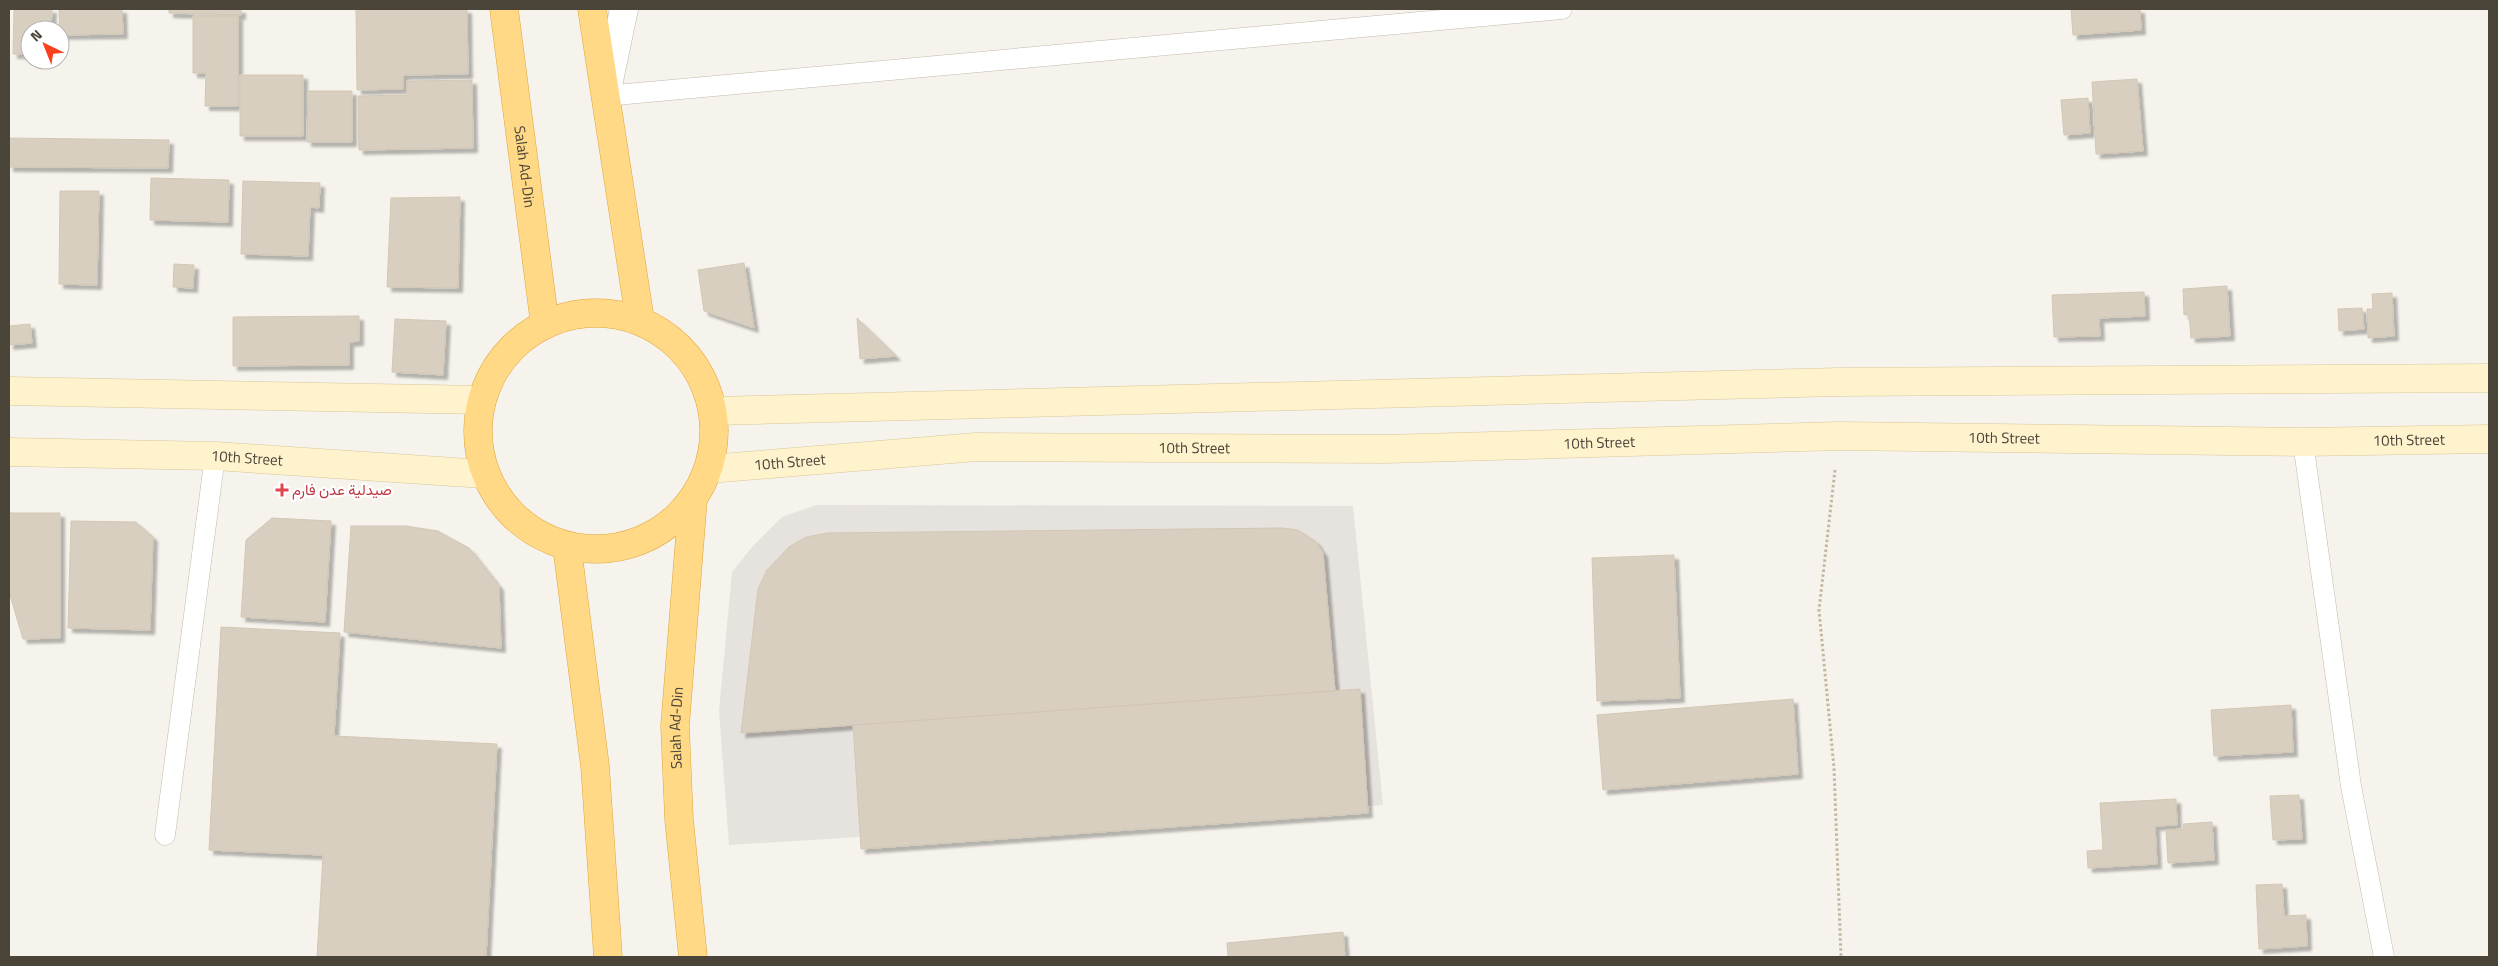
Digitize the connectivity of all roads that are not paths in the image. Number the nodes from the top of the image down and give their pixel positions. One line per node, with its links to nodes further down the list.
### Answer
1 (504, 9): 7 (highway, Salah Ad-Din)
2 (592, 9): 5 (highway)
3 (624, 9): 5 (street)
4 (1562, 9): 5 (lane)
5 (605, 96): 6 (highway)
6 (640, 320): 7 (highway); 11 (highway)
7 (545, 325): 10 (highway)
8 (2489, 378): 11 (main road)
9 (9, 391): 10 (main road)
10 (480, 400): 17 (highway)
11 (714, 411): 16 (highway)
12 (2489, 439): 13 (main road, 10th Street)
13 (2303, 442): 16 (main road, 10th Street); 23 (lane)
14 (9, 452): 15 (main road, 10th Street)
15 (215, 456): 17 (main road, 10th Street); 20 (lane)
16 (709, 469): 18 (highway)
17 (484, 474): 19 (highway)
18 (693, 500): 19 (highway); 22 (highway, Salah Ad-Din)
19 (567, 547): 21 (highway)
20 (165, 835)
21 (608, 957)
22 (693, 957)
23 (2384, 957)

